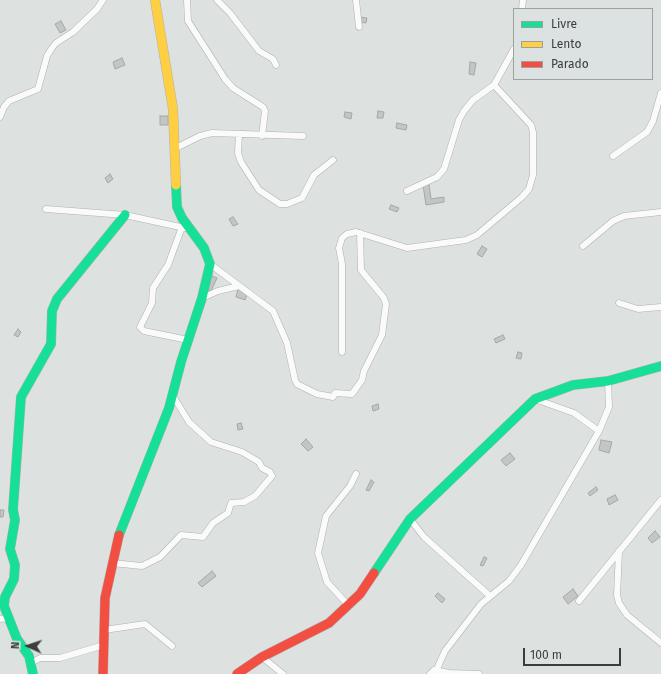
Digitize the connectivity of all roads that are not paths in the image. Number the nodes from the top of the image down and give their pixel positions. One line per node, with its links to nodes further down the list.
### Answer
1 (103, 0): 11 (street)
2 (155, 0): 15 (street)
3 (187, 0): 13 (street)
4 (217, 0): 8 (street)
5 (356, 0): 6 (street)
6 (359, 27)
7 (513, 51): 9 (street)
8 (276, 65)
9 (494, 85): 18 (street); 23 (street)
10 (661, 93): 16 (street)
11 (0, 117)
12 (239, 134): 13 (street); 15 (street); 17 (street)
13 (262, 136): 14 (street)
14 (303, 136)
15 (174, 149): 22 (street)
16 (614, 156)
17 (333, 160)
18 (407, 191)
19 (46, 208): 21 (street)
20 (661, 212): 24 (street)
21 (125, 215): 22 (street); 45 (street)
22 (186, 228): 25 (street); 30 (street)
23 (360, 233): 26 (street); 31 (street)
24 (583, 246)
25 (210, 264): 26 (street); 27 (street)
26 (239, 286): 27 (street)
27 (202, 298): 30 (street)
28 (619, 303): 29 (street)
29 (661, 307)
30 (188, 340): 34 (street)
31 (342, 352)
32 (661, 366): 33 (street)
33 (608, 380): 35 (street); 36 (street)
34 (173, 396): 41 (street); 41 (street)
35 (535, 398): 36 (street); 39 (street)
36 (598, 431): 42 (street)
37 (356, 474): 44 (street)
38 (661, 500): 40 (street)
39 (410, 519): 42 (street); 44 (street)
40 (619, 551): 43 (street); 47 (street)
41 (112, 563): 46 (street)
42 (490, 596): 52 (street)
43 (579, 601)
44 (349, 606): 50 (street)
45 (4, 619): 51 (street)
46 (104, 630): 48 (street); 49 (street)
47 (661, 643)
48 (104, 645): 51 (street); 54 (street)
49 (172, 646)
50 (262, 657): 55 (street); 56 (street)
51 (31, 663): 53 (street)
52 (436, 671): 57 (street); 58 (street)
53 (33, 674)
54 (103, 674)
55 (237, 674)
56 (282, 674)
57 (430, 674)
58 (479, 674)

